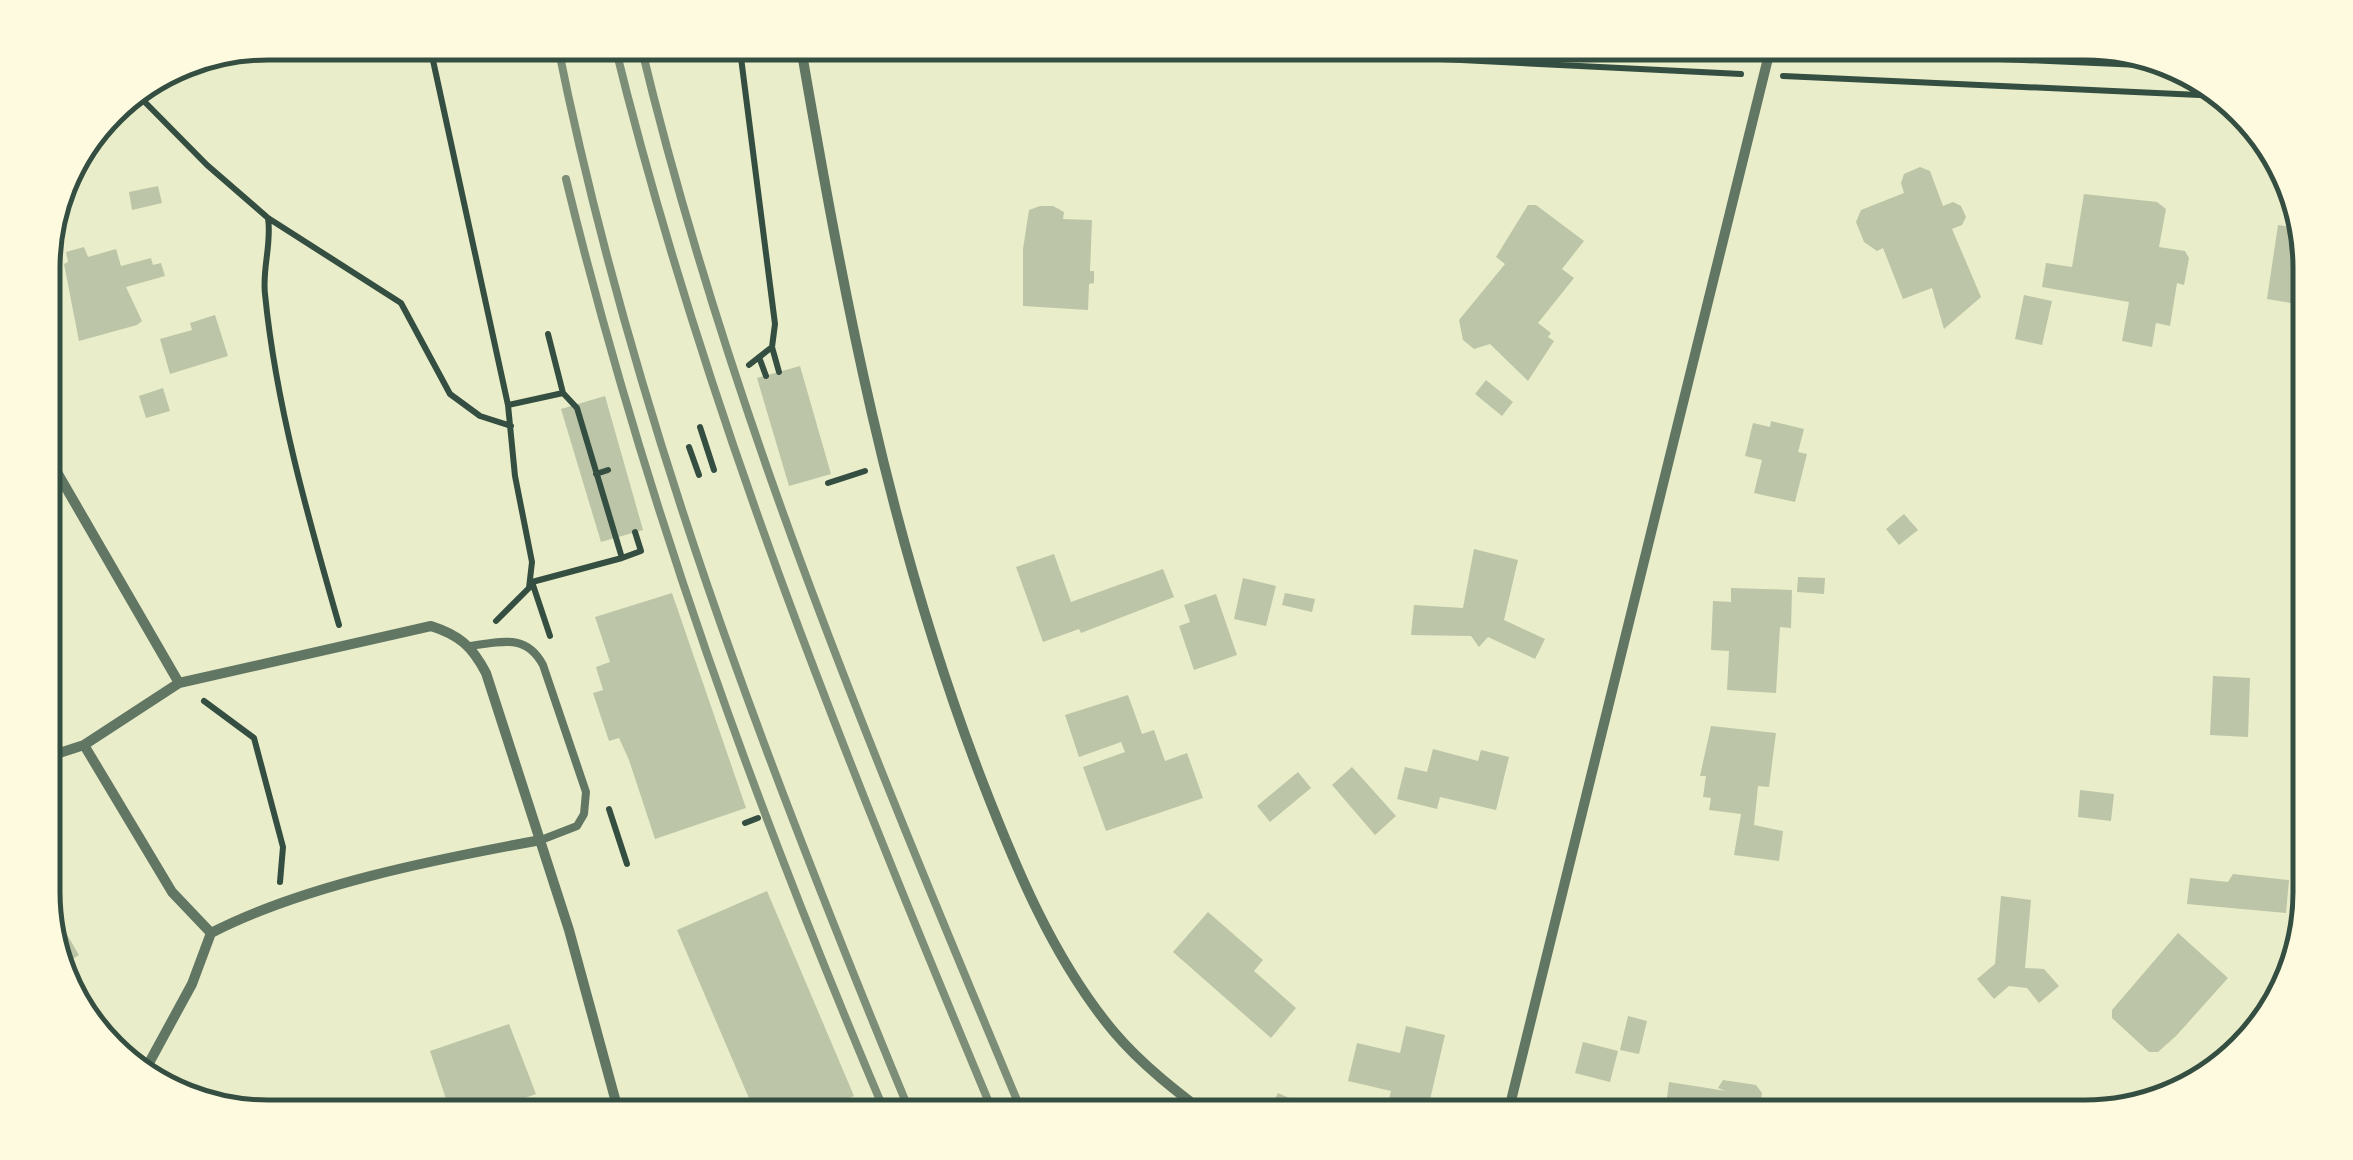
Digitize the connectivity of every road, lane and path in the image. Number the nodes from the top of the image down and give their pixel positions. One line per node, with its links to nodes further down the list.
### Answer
1 (433, 60): 19 (path)
2 (741, 60): 13 (path)
3 (803, 60): 23 (street)
4 (1462, 60): 8 (path)
5 (1769, 60): 8 (street)
6 (2036, 60): 7 (path)
7 (2130, 65)
8 (1766, 75): 9 (path); 46 (street)
9 (2200, 95)
10 (144, 102): 11 (path)
11 (268, 218): 20 (path); 33 (path)
12 (548, 334): 18 (path)
13 (772, 348): 14 (path); 16 (path)
14 (759, 357): 15 (path); 17 (path)
15 (749, 365)
16 (779, 372)
17 (766, 376)
18 (563, 393): 19 (path); 26 (path)
19 (508, 405): 20 (path)
20 (511, 426): 32 (path)
21 (700, 428): 25 (path)
22 (689, 447): 27 (path)
23 (881, 466): 29 (path); 45 (street)
24 (608, 470): 26 (path)
25 (714, 470)
26 (596, 474): 31 (path)
27 (699, 475)
28 (60, 476): 35 (street)
29 (824, 479)
30 (635, 532): 31 (path)
31 (622, 558): 32 (path)
32 (532, 582): 34 (path)
33 (344, 646): 34 (street); 35 (street)
34 (470, 646): 40 (street); 40 (lane)
35 (179, 683): 36 (street); 41 (path)
36 (84, 745): 37 (street); 42 (street)
37 (60, 753)
38 (758, 818): 39 (path)
39 (745, 823)
40 (540, 840): 41 (street); 44 (street)
41 (278, 904): 42 (street)
42 (211, 932): 43 (street)
43 (150, 1063)
44 (615, 1100)
45 (1188, 1100)
46 (1511, 1100)

